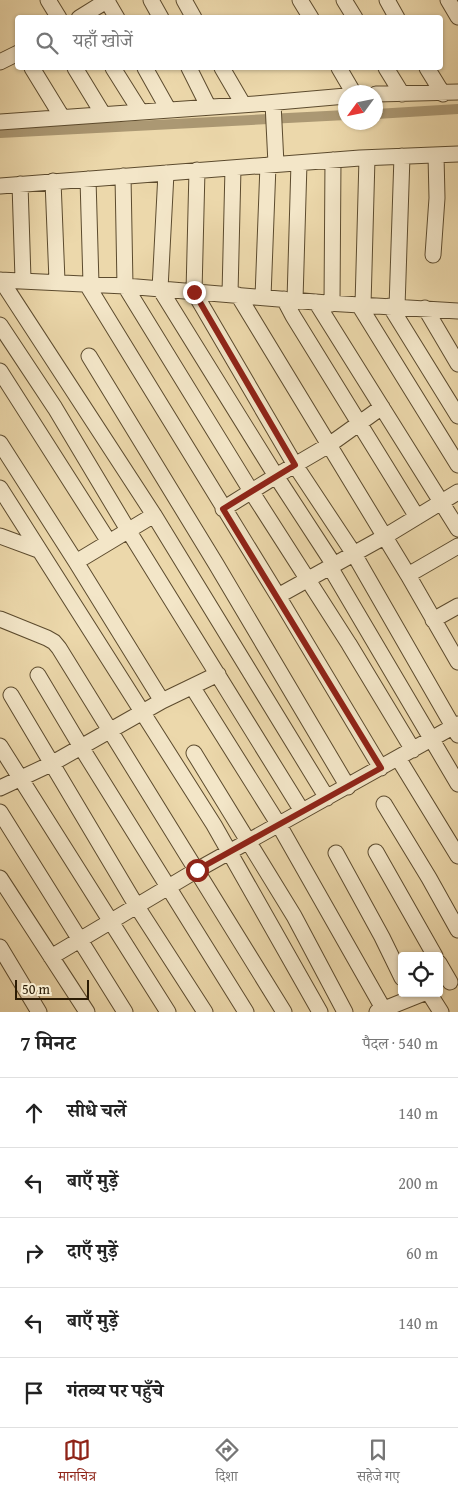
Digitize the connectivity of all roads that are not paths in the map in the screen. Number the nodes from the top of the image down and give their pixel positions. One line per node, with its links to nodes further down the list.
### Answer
1 (48, 0): 9 (street)
2 (151, 0): 12 (street)
3 (184, 0): 13 (street)
4 (300, 0): 14 (street)
5 (344, 0): 15 (street)
6 (387, 0): 16 (street)
7 (448, 0): 17 (street)
8 (102, 2): 10 (street); 11 (street)
9 (57, 15)
10 (84, 15)
11 (114, 15)
12 (159, 15)
13 (192, 15)
14 (309, 15)
15 (352, 15)
16 (395, 15)
17 (458, 18)
18 (15, 54): 19 (street)
19 (0, 62)
20 (33, 70): 40 (street)
21 (76, 70): 39 (street)
22 (114, 70): 38 (street)
23 (146, 70): 37 (street)
24 (190, 70): 36 (street)
25 (223, 70): 35 (street)
26 (340, 70): 29 (street)
27 (387, 70): 32 (street)
28 (429, 70): 30 (street)
29 (349, 85)
30 (450, 93): 32 (street)
31 (383, 94): 32 (street)
32 (402, 94)
33 (338, 97): 34 (street)
34 (273, 102): 35 (street); 46 (street)
35 (243, 104): 36 (street)
36 (208, 106): 37 (street)
37 (168, 109): 38 (street)
38 (140, 111): 39 (street)
39 (103, 114): 40 (street)
40 (62, 117): 41 (street)
41 (0, 122)
42 (458, 154): 43 (street)
43 (436, 155): 44 (street); 57 (street)
44 (402, 156): 45 (street); 71 (street)
45 (367, 158): 47 (street); 70 (street)
46 (273, 160): 48 (street); 49 (street); 66 (street)
47 (332, 160): 48 (street); 69 (street)
48 (299, 163): 67 (street)
49 (233, 168): 50 (street); 65 (street)
50 (197, 170): 51 (street); 64 (street)
51 (166, 173): 52 (street); 63 (street)
52 (123, 176): 53 (street); 62 (street)
53 (88, 178): 54 (street); 61 (street)
54 (53, 181): 55 (street); 60 (street)
55 (20, 184): 56 (street); 59 (street)
56 (0, 186)
57 (433, 255)
58 (0, 280): 59 (street); 91 (street)
59 (23, 280): 60 (street)
60 (57, 281): 61 (street)
61 (88, 283): 62 (street); 90 (street)
62 (125, 286): 63 (street); 87 (street)
63 (160, 289): 64 (street); 85 (street)
64 (194, 292): 65 (street); 83 (street)
65 (234, 295): 66 (street); 82 (street)
66 (262, 297): 67 (street)
67 (289, 300): 68 (street); 80 (street)
68 (316, 302): 69 (street); 78 (street)
69 (332, 304): 70 (street)
70 (361, 305): 71 (street); 84 (street)
71 (393, 307): 72 (street); 79 (street)
72 (425, 308): 73 (street); 75 (street)
73 (458, 311)
74 (0, 325): 93 (street)
75 (456, 355)
76 (90, 356): 128 (street)
77 (0, 371): 97 (street)
78 (382, 407): 80 (street); 89 (street)
79 (458, 416)
80 (360, 423): 82 (street); 92 (street)
81 (0, 443): 101 (street)
82 (329, 445): 83 (street); 96 (street)
83 (295, 465): 85 (street); 100 (street)
84 (458, 465)
85 (276, 476): 87 (street); 102 (street)
86 (0, 488): 99 (street)
87 (251, 491): 90 (street); 104 (street)
88 (458, 492): 89 (street)
89 (442, 502): 92 (street); 94 (street)
90 (223, 509): 105 (street)
91 (154, 515): 93 (street); 130 (street)
92 (417, 517): 96 (street)
93 (128, 530): 97 (street); 110 (street)
94 (458, 530)
95 (0, 536): 99 (street)
96 (384, 537): 100 (street); 103 (street)
97 (109, 542): 101 (street)
98 (458, 546): 103 (street)
99 (38, 550): 115 (street)
100 (354, 554): 102 (street); 116 (street)
101 (76, 562): 114 (street)
102 (332, 566): 104 (street); 118 (street)
103 (408, 575): 108 (street)
104 (308, 581): 105 (street); 121 (street)
105 (278, 596): 125 (street)
106 (458, 606): 108 (street)
107 (0, 619): 117 (street)
108 (433, 620): 109 (street)
109 (458, 662)
110 (218, 674): 112 (street); 133 (street)
111 (38, 675): 120 (street)
112 (193, 688): 114 (street); 134 (street)
113 (12, 695): 124 (street)
114 (162, 701): 115 (street)
115 (142, 713): 117 (street); 136 (street)
116 (456, 729): 118 (street)
117 (110, 732): 120 (street); 140 (street)
118 (432, 739): 121 (street); 127 (street)
119 (0, 746): 126 (street)
120 (81, 747): 124 (street); 142 (street)
121 (413, 750): 123 (street)
122 (194, 753): 135 (street)
123 (398, 758): 125 (street); 139 (street)
124 (52, 764): 126 (street); 143 (street)
125 (381, 768): 128 (street)
126 (20, 779): 129 (street); 144 (street)
127 (458, 784)
128 (348, 787): 130 (street)
129 (0, 788)
130 (326, 798): 133 (street)
131 (384, 804): 145 (street)
132 (0, 812): 146 (street)
133 (302, 812): 134 (street)
134 (279, 825): 135 (street); 155 (street)
135 (249, 840): 136 (street); 164 (street)
136 (230, 852): 140 (street); 163 (street)
137 (376, 852): 148 (street)
138 (336, 853): 150 (street)
139 (458, 856)
140 (197, 870): 142 (street); 162 (street)
141 (0, 878): 149 (street)
142 (169, 886): 143 (street); 161 (street)
143 (136, 905): 144 (street); 160 (street)
144 (110, 922): 146 (street); 159 (street)
145 (458, 930)
146 (79, 940): 149 (street); 158 (street)
147 (0, 947): 156 (street)
148 (433, 952)
149 (52, 957): 157 (street)
150 (398, 970)
151 (443, 971): 152 (street)
152 (449, 983)
153 (411, 997): 155 (street)
154 (432, 997): 165 (street)
155 (380, 1011)
156 (39, 1012)
157 (87, 1012)
158 (125, 1012)
159 (168, 1012)
160 (205, 1012)
161 (246, 1012)
162 (284, 1012)
163 (320, 1012)
164 (345, 1012)
165 (441, 1012)

